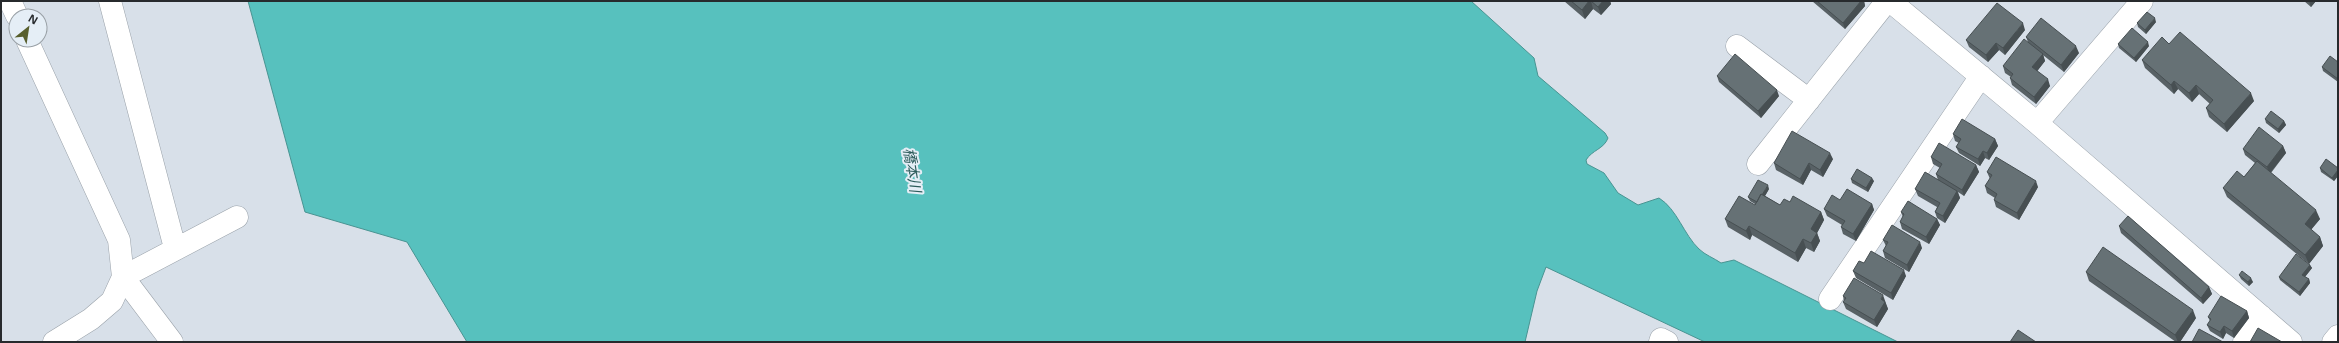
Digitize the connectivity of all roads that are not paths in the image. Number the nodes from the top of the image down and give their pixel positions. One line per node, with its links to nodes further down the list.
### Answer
1 (110, 1): 11 (street)
2 (1888, 1): 6 (street); 7 (street)
3 (2142, 1): 8 (street)
4 (1737, 46): 7 (street)
5 (31, 48): 12 (street)
6 (1981, 76): 8 (street); 13 (street)
7 (1809, 100): 9 (street)
8 (2038, 123): 14 (street)
9 (1758, 164)
10 (237, 217): 11 (street)
11 (175, 248): 12 (street)
12 (123, 277): 16 (street); 17 (street)
13 (1830, 299)
14 (2261, 316): 20 (street); 21 (street)
15 (2338, 336): 22 (street)
16 (54, 342)
17 (172, 342)
18 (1660, 342): 19 (street)
19 (1667, 342)
20 (2244, 342)
21 (2291, 342)
22 (2333, 342)

